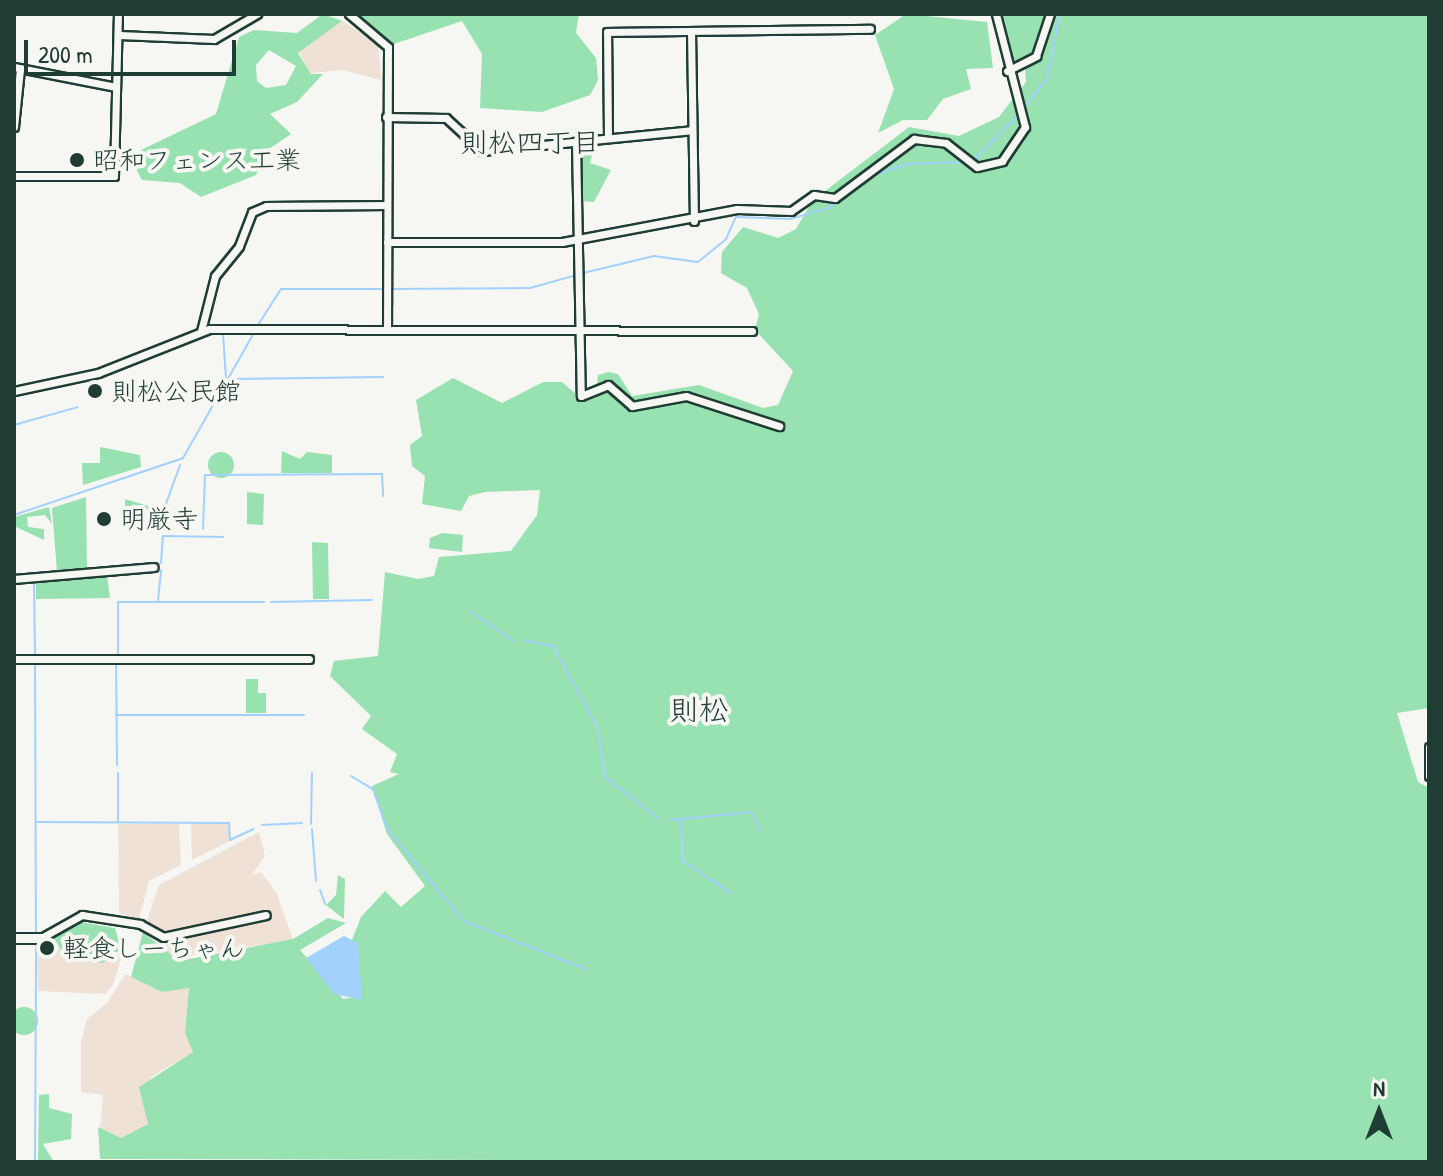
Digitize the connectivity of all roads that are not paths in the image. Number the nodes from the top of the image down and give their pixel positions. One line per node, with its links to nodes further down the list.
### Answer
1 (118, 14): 8 (street)
2 (349, 14): 12 (street)
3 (996, 14): 10 (street)
4 (1050, 14): 10 (street)
5 (250, 15): 8 (street)
6 (870, 29): 7 (street)
7 (691, 31): 14 (street); 15 (street)
8 (119, 35): 11 (street)
9 (17, 68): 11 (street); 13 (street)
10 (1007, 71): 19 (street)
11 (116, 87): 17 (street)
12 (386, 117): 16 (street); 18 (street)
13 (14, 127)
14 (691, 130): 15 (street); 19 (street)
15 (608, 137): 16 (street)
16 (576, 144): 20 (street)
17 (14, 176)
18 (387, 205): 21 (street); 24 (street)
19 (694, 221): 20 (street)
20 (575, 239): 21 (street); 23 (street)
21 (387, 242): 22 (street)
22 (387, 330): 23 (street); 24 (street)
23 (578, 330): 25 (street); 27 (street)
24 (201, 331): 26 (street)
25 (752, 331)
26 (14, 391)
27 (779, 426)
28 (153, 567): 29 (street)
29 (14, 579)
30 (14, 659): 31 (street)
31 (309, 659)
32 (1429, 747): 33 (street)
33 (1429, 776)
34 (266, 915): 36 (street)
35 (14, 938): 36 (street)
36 (36, 938)

